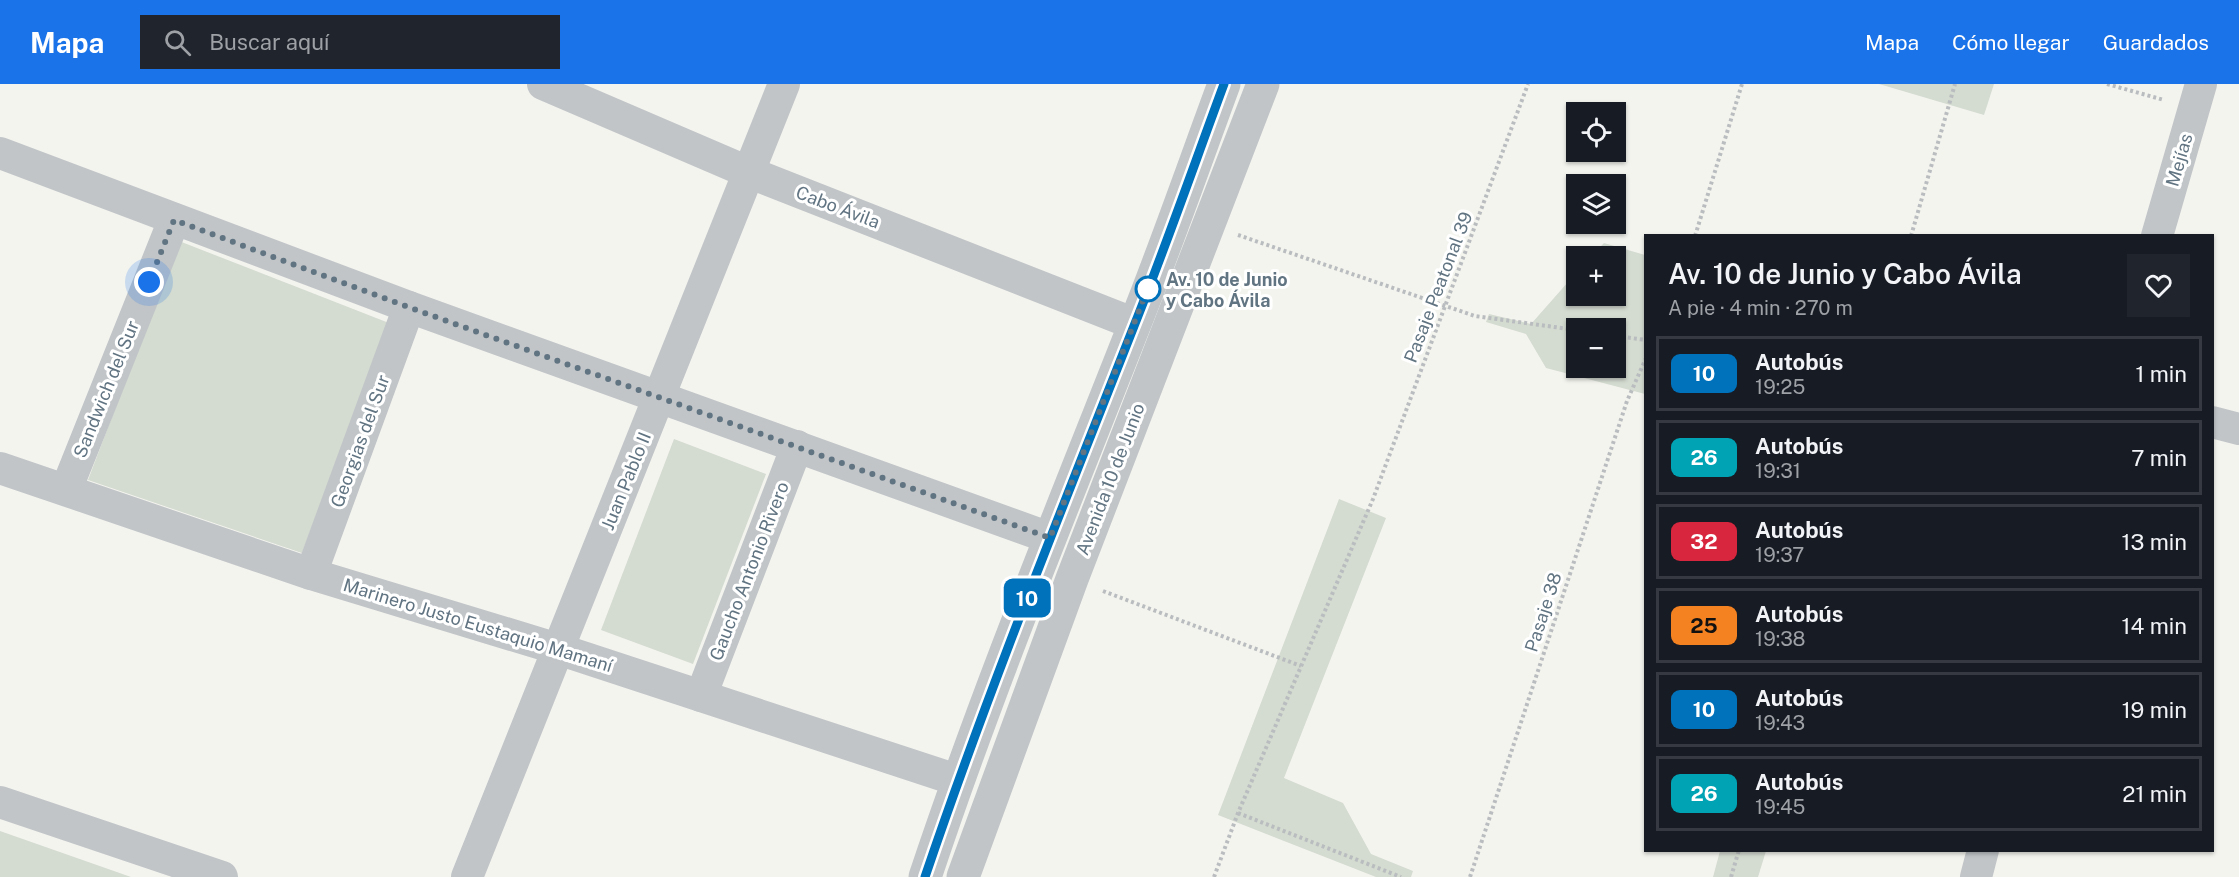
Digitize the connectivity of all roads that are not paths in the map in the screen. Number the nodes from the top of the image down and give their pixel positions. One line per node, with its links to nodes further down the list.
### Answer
1 (543, 84): 7 (street, Cabo Ávila)
2 (784, 84): 7 (street, Juan Pablo II)
3 (1224, 84): 11 (street, Avenida 10 de Junio)
4 (1263, 84): 29 (street, Avenida 10 de Junio)
5 (2198, 96): 9 (street, Mejías)
6 (0, 153): 8 (street)
7 (748, 172): 11 (street, Cabo Ávila); 12 (street, Juan Pablo II)
8 (174, 220): 10 (street); 17 (street, Sandwich del Sur)
9 (2158, 234)
10 (408, 307): 12 (street); 19 (street, Georgias del Sur)
11 (1135, 324): 18 (street, Avenida 10 de Junio)
12 (660, 396): 15 (street); 20 (street, Juan Pablo II)
13 (2214, 423): 14 (street)
14 (2239, 429)
15 (797, 446): 18 (street); 21 (street, Gaucho Antonio Rivero)
16 (0, 468): 17 (street, Marinero Justo Eustaquio Mamaní)
17 (66, 490): 19 (street, Marinero Justo Eustaquio Mamaní)
18 (1050, 538): 22 (street, Avenida 10 de Junio)
19 (311, 574): 20 (street, Marinero Justo Eustaquio Mamaní)
20 (558, 649): 21 (street, Marinero Justo Eustaquio Mamaní); 27 (street, Juan Pablo II)
21 (701, 696): 22 (street, Marinero Justo Eustaquio Mamaní)
22 (957, 780): 28 (street, Avenida 10 de Junio)
23 (0, 802): 25 (street)
24 (1982, 852): 30 (street)
25 (185, 872): 26 (street)
26 (222, 877)
27 (467, 877)
28 (925, 877)
29 (963, 877)
30 (1976, 877)

